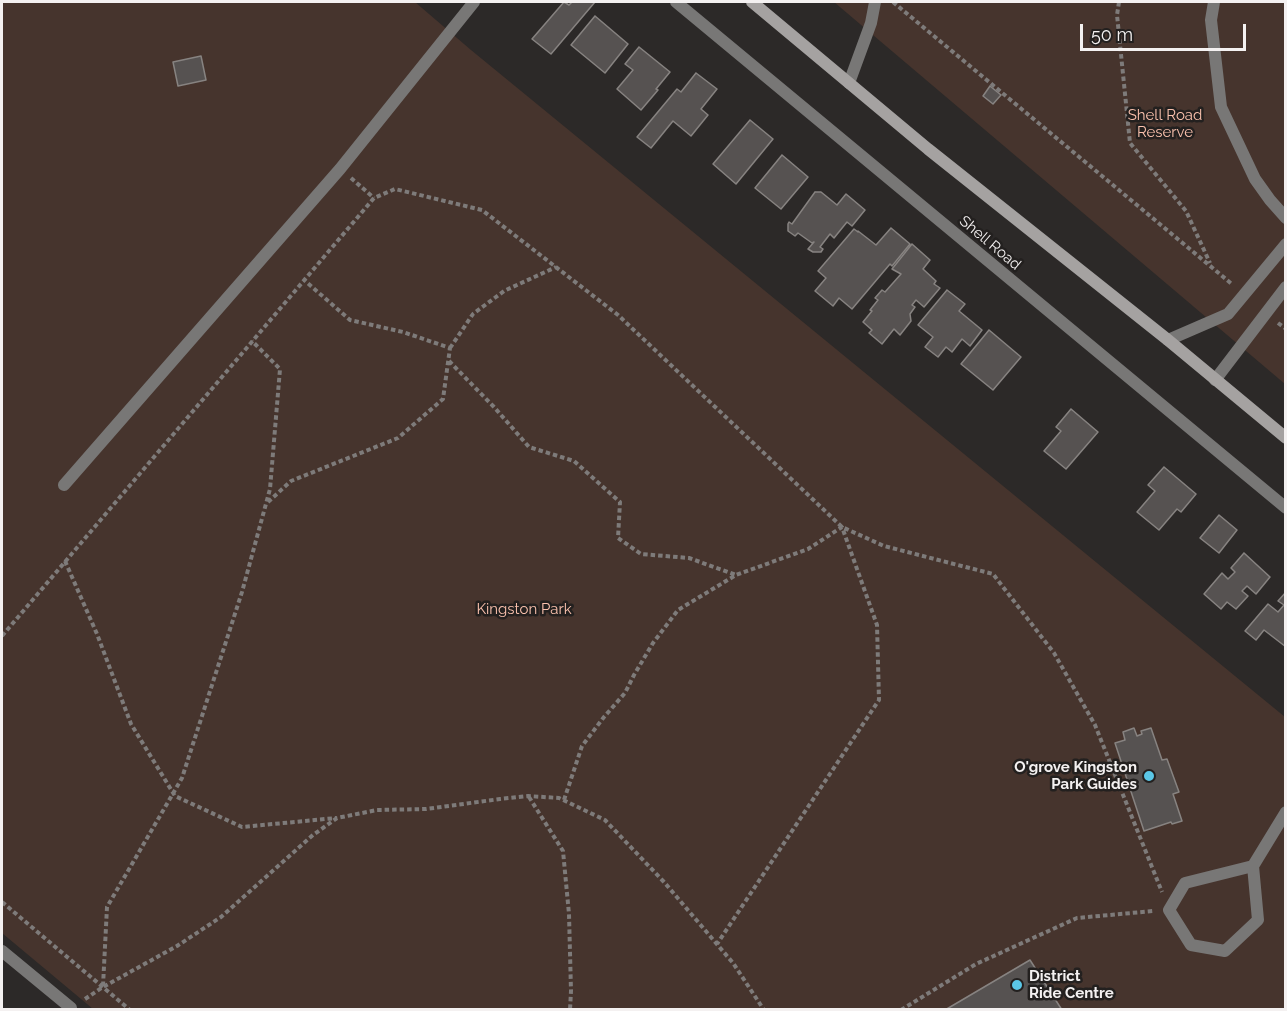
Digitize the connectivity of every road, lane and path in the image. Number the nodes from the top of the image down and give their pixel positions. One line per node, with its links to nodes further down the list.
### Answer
1 (474, 2): 9 (street)
2 (676, 2): 28 (street, Shell Road)
3 (752, 2): 8 (main road)
4 (875, 2): 8 (street)
5 (893, 2): 14 (path)
6 (1119, 2): 14 (path)
7 (1214, 2): 11 (street)
8 (849, 83): 21 (main road)
9 (340, 169): 10 (path); 26 (street)
10 (374, 198): 13 (path); 15 (path)
11 (1286, 218)
12 (1286, 244): 17 (street)
13 (556, 267): 22 (path); 29 (path)
14 (1212, 267): 17 (path)
15 (304, 280): 20 (path); 22 (path)
16 (1286, 287): 18 (street)
17 (1245, 295): 21 (street)
18 (1266, 312): 19 (path); 24 (street)
19 (1286, 329)
20 (252, 340): 27 (path); 30 (path)
21 (1168, 340): 24 (main road)
22 (450, 348): 23 (path)
23 (448, 361): 27 (path); 31 (path)
24 (1215, 380): 25 (main road)
25 (1286, 438)
26 (64, 485)
27 (266, 504): 42 (path)
28 (1286, 508)
29 (842, 527): 31 (path); 39 (path); 40 (path)
30 (65, 561): 32 (path); 36 (path)
31 (736, 575): 34 (path)
32 (2, 636)
33 (528, 796): 34 (path); 36 (path); 45 (path)
34 (564, 800): 40 (path)
35 (1286, 812): 37 (street)
36 (337, 818): 42 (path)
37 (1253, 866): 39 (street); 39 (street)
38 (2, 902): 42 (path)
39 (1169, 910): 47 (path)
40 (717, 944): 46 (path)
41 (2, 951): 43 (street)
42 (103, 987): 44 (path)
43 (71, 1008)
44 (130, 1010)
45 (570, 1010)
46 (764, 1010)
47 (901, 1010)

